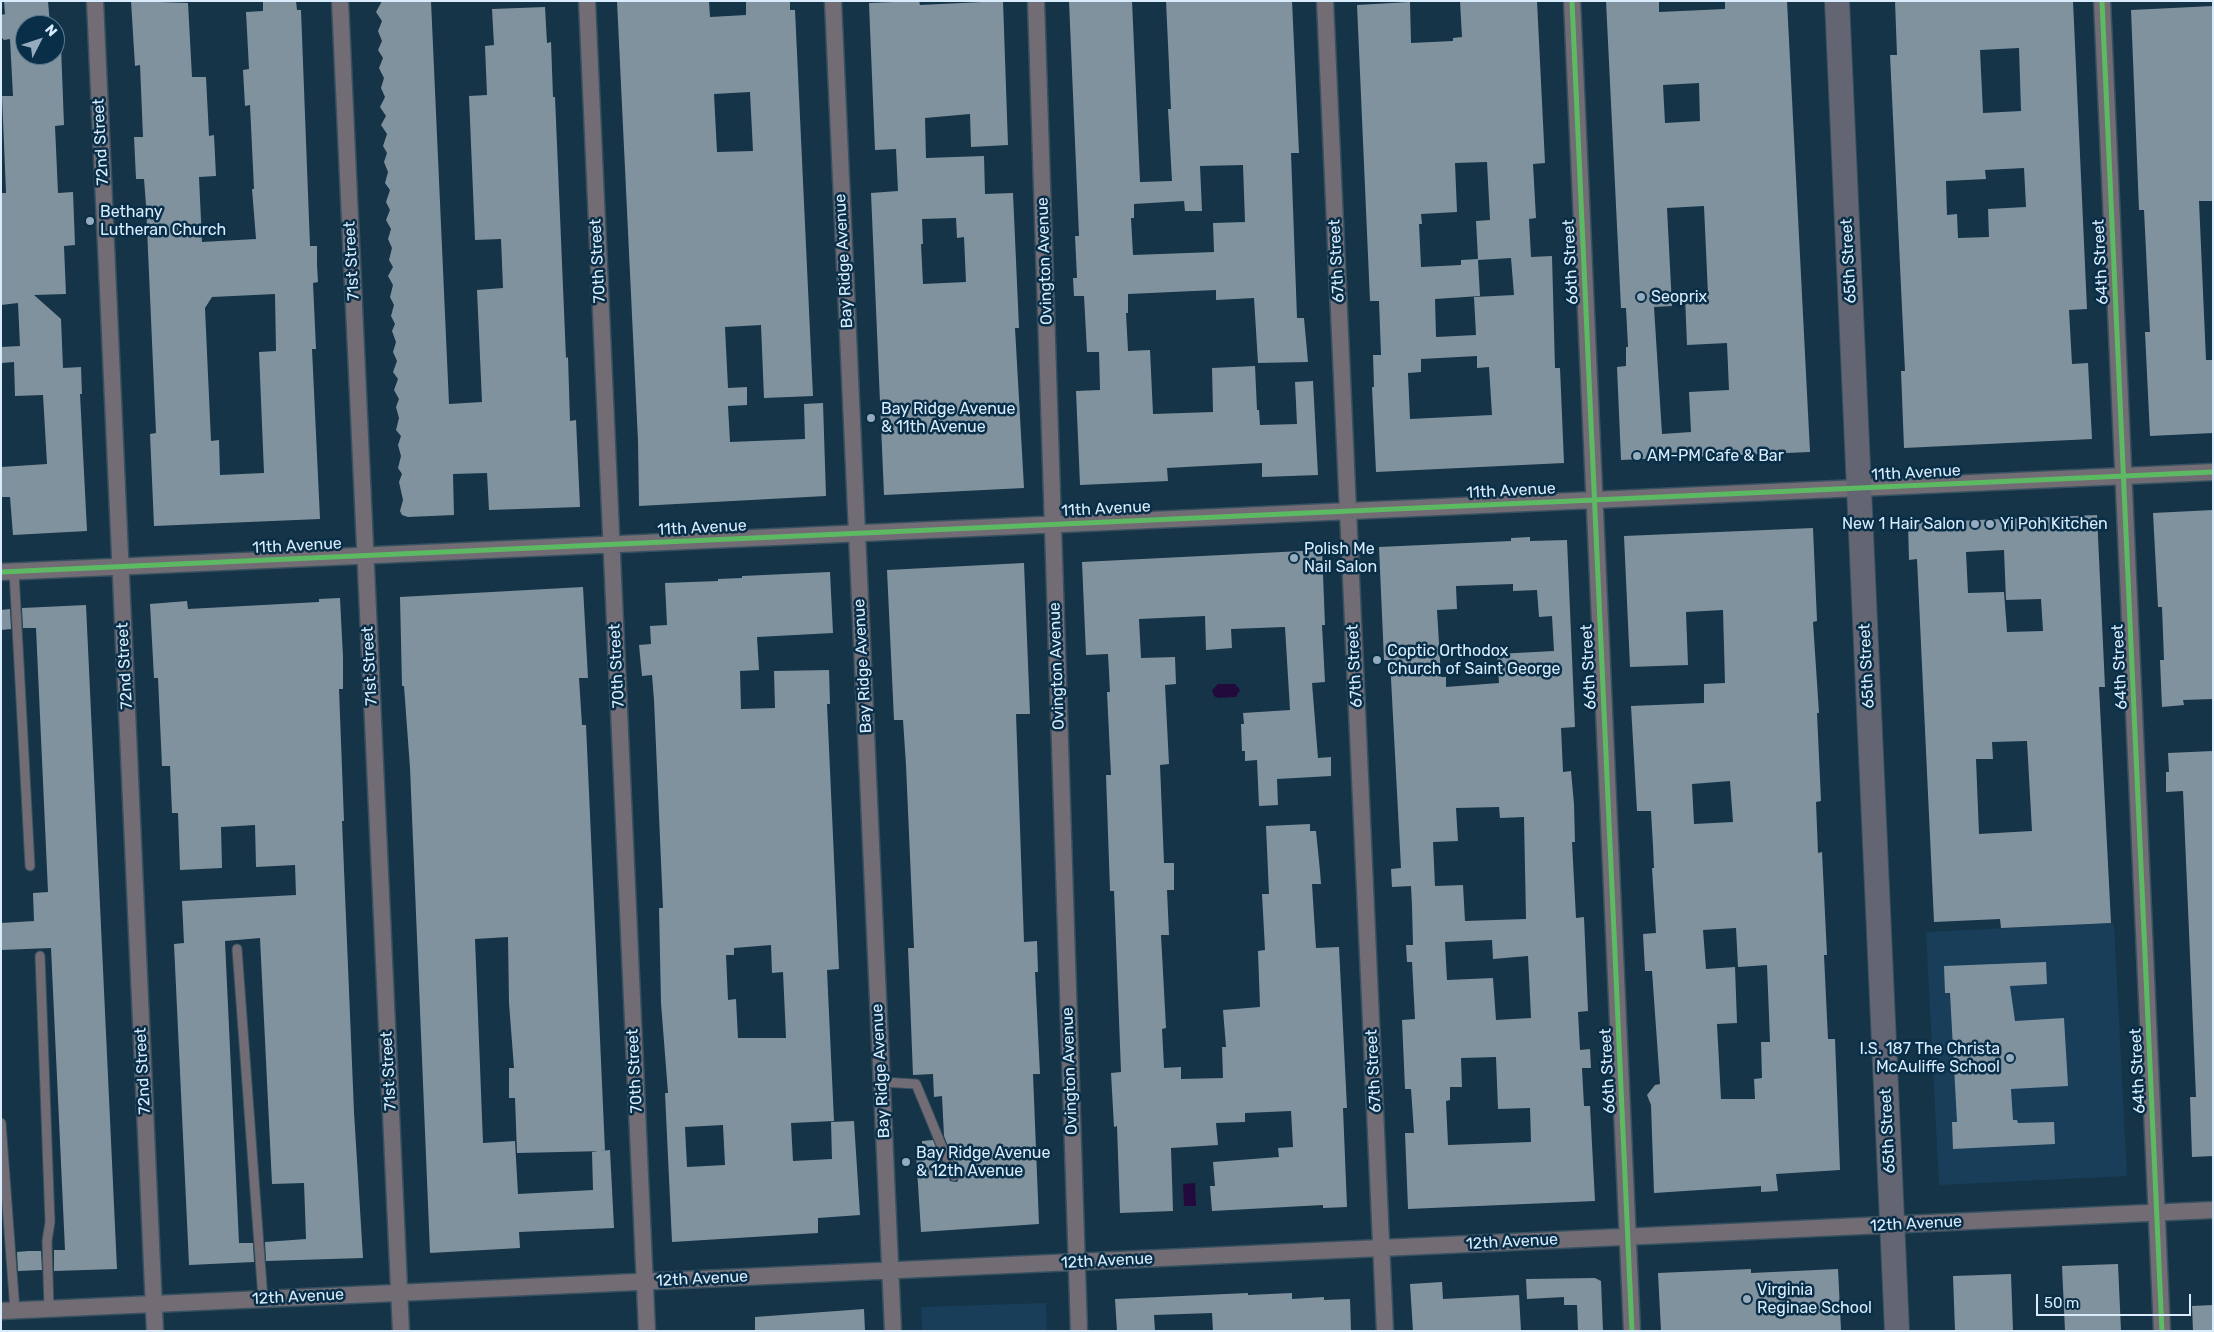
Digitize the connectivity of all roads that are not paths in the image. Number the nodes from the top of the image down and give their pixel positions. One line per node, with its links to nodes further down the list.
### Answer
1 (95, 1): 19 (street, 72nd Street)
2 (340, 1): 18 (street, 71st Street)
3 (587, 1): 17 (street, 70th Street)
4 (833, 1): 16 (street, Bay Ridge Avenue)
5 (1036, 1): 15 (street, Ovington Avenue)
6 (1325, 1): 14 (street, 67th Street)
7 (1572, 1): 13 (street, 66th Street)
8 (1837, 1): 12 (main road, 65th Street)
9 (2102, 1): 11 (street, 64th Street)
10 (2213, 472): 11 (street, 11th Avenue)
11 (2124, 476): 12 (street, 11th Avenue); 28 (street, 64th Street)
12 (1859, 488): 13 (street, 11th Avenue); 29 (main road, 65th Street)
13 (1594, 500): 14 (street, 11th Avenue); 30 (street, 66th Street)
14 (1348, 511): 15 (street, 11th Avenue); 31 (street, 67th Street)
15 (1053, 524): 16 (street, 11th Avenue); 32 (street, Ovington Avenue)
16 (856, 534): 17 (street, 11th Avenue); 24 (street, Bay Ridge Avenue)
17 (611, 545): 18 (street, 11th Avenue); 34 (street, 70th Street)
18 (365, 556): 19 (street, 11th Avenue); 35 (street, 71st Street)
19 (120, 567): 20 (street, 11th Avenue); 37 (street, 72nd Street)
20 (8, 572): 21 (lane)
21 (30, 866)
22 (238, 949): 36 (lane)
23 (40, 956): 38 (lane)
24 (882, 1082): 26 (lane); 33 (street, Bay Ridge Avenue)
25 (1, 1123): 39 (lane)
26 (954, 1176)
27 (2213, 1210): 28 (street, 12th Avenue)
28 (2157, 1212): 29 (street, 12th Avenue); 48 (street, 64th Street)
29 (1892, 1225): 30 (street, 12th Avenue); 47 (main road, 65th Street)
30 (1628, 1237): 31 (street, 12th Avenue); 46 (street, 66th Street)
31 (1382, 1248): 32 (street, 12th Avenue); 45 (street, 67th Street)
32 (1076, 1262): 33 (street, 12th Avenue); 44 (street, Ovington Avenue)
33 (891, 1270): 34 (street, 12th Avenue); 43 (street, Bay Ridge Avenue)
34 (644, 1282): 35 (street, 12th Avenue); 42 (street, 70th Street)
35 (399, 1292): 36 (street, 12th Avenue); 41 (street, 71st Street)
36 (263, 1299): 37 (street, 12th Avenue)
37 (154, 1304): 38 (street, 12th Avenue); 40 (street, 72nd Street)
38 (50, 1309): 39 (street, 12th Avenue)
39 (8, 1311)
40 (155, 1331)
41 (401, 1331)
42 (647, 1331)
43 (893, 1331)
44 (1079, 1331)
45 (1385, 1331)
46 (1632, 1331)
47 (1897, 1331)
48 (2162, 1331)

